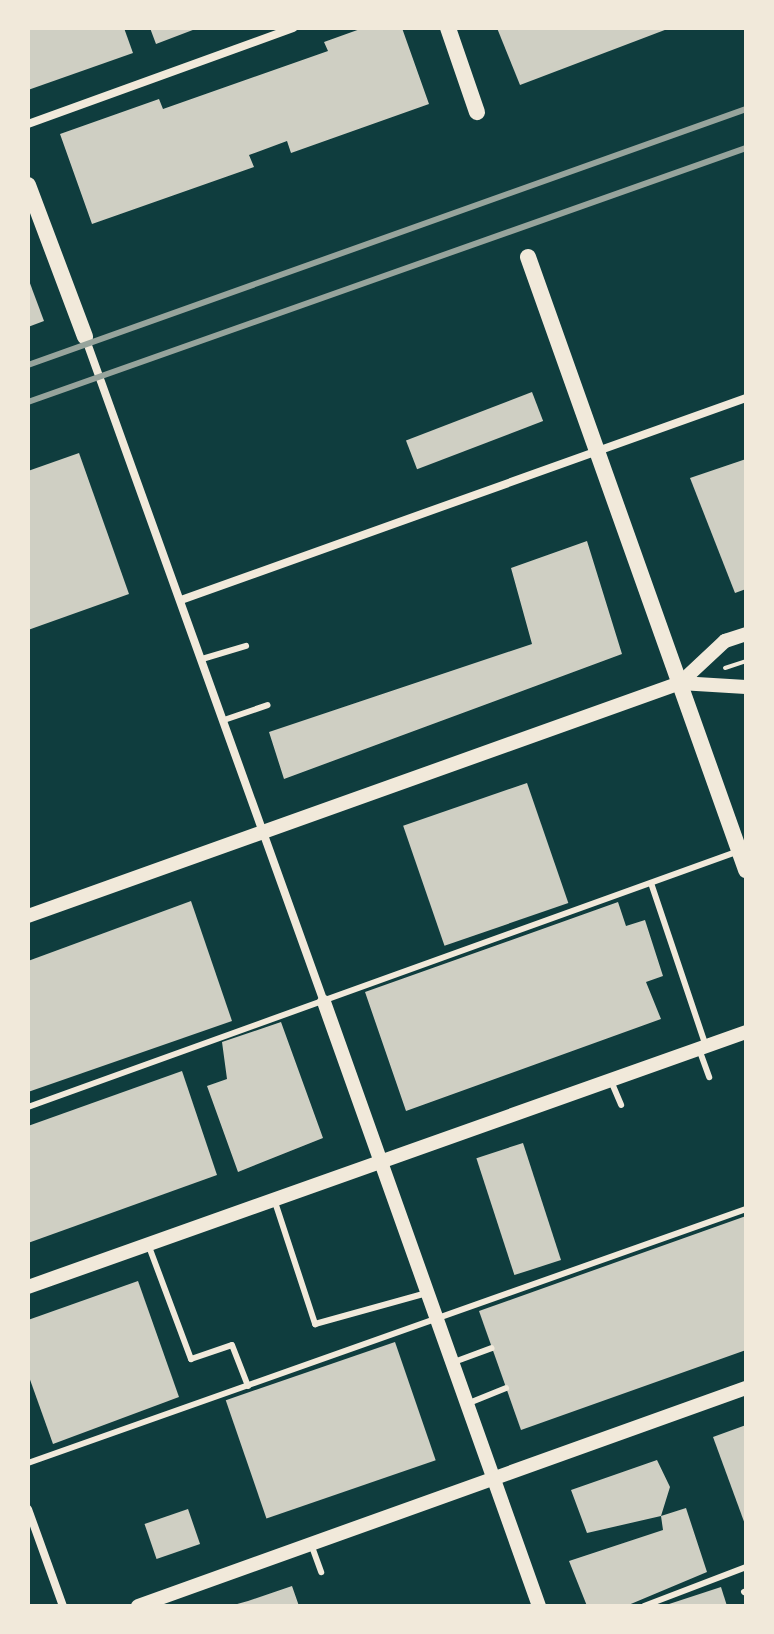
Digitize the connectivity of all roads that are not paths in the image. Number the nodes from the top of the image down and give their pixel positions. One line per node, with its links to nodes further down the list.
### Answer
1 (293, 28): 4 (street)
2 (448, 28): 3 (main road)
3 (477, 112)
4 (28, 124)
5 (28, 185): 7 (main road)
6 (528, 257): 9 (main road)
7 (85, 337): 10 (street)
8 (746, 398): 9 (street)
9 (599, 451): 10 (street); 14 (main road)
10 (181, 600): 13 (street)
11 (746, 634): 14 (street)
12 (246, 646): 13 (lane)
13 (202, 659): 17 (street)
14 (680, 683): 15 (street); 18 (street); 19 (main road)
15 (746, 687)
16 (268, 705): 17 (lane)
17 (224, 720): 18 (street)
18 (263, 831): 22 (street); 23 (street)
19 (739, 851): 20 (main road); 21 (lane)
20 (746, 870)
21 (651, 883): 23 (lane); 25 (lane)
22 (28, 916)
23 (324, 1002): 29 (lane); 30 (street)
24 (746, 1032): 25 (street)
25 (702, 1048): 26 (lane); 27 (street)
26 (709, 1077)
27 (611, 1081): 28 (lane); 30 (street)
28 (621, 1105)
29 (28, 1107)
30 (381, 1162): 31 (street); 35 (street)
31 (274, 1199): 33 (street); 35 (lane)
32 (746, 1209): 36 (lane)
33 (148, 1244): 34 (street); 39 (lane)
34 (28, 1287)
35 (427, 1293): 36 (street)
36 (437, 1320): 38 (street); 39 (lane)
37 (492, 1348): 38 (lane)
38 (452, 1362): 42 (street)
39 (248, 1386): 43 (lane)
40 (506, 1388): 42 (lane)
41 (746, 1388): 44 (street)
42 (467, 1403): 44 (street)
43 (28, 1463)
44 (494, 1479): 46 (street); 51 (street)
45 (28, 1509): 49 (street)
46 (311, 1544): 48 (lane); 50 (street)
47 (746, 1567): 52 (lane)
48 (321, 1572)
49 (63, 1606)
50 (138, 1606)
51 (539, 1606)
52 (644, 1606)

